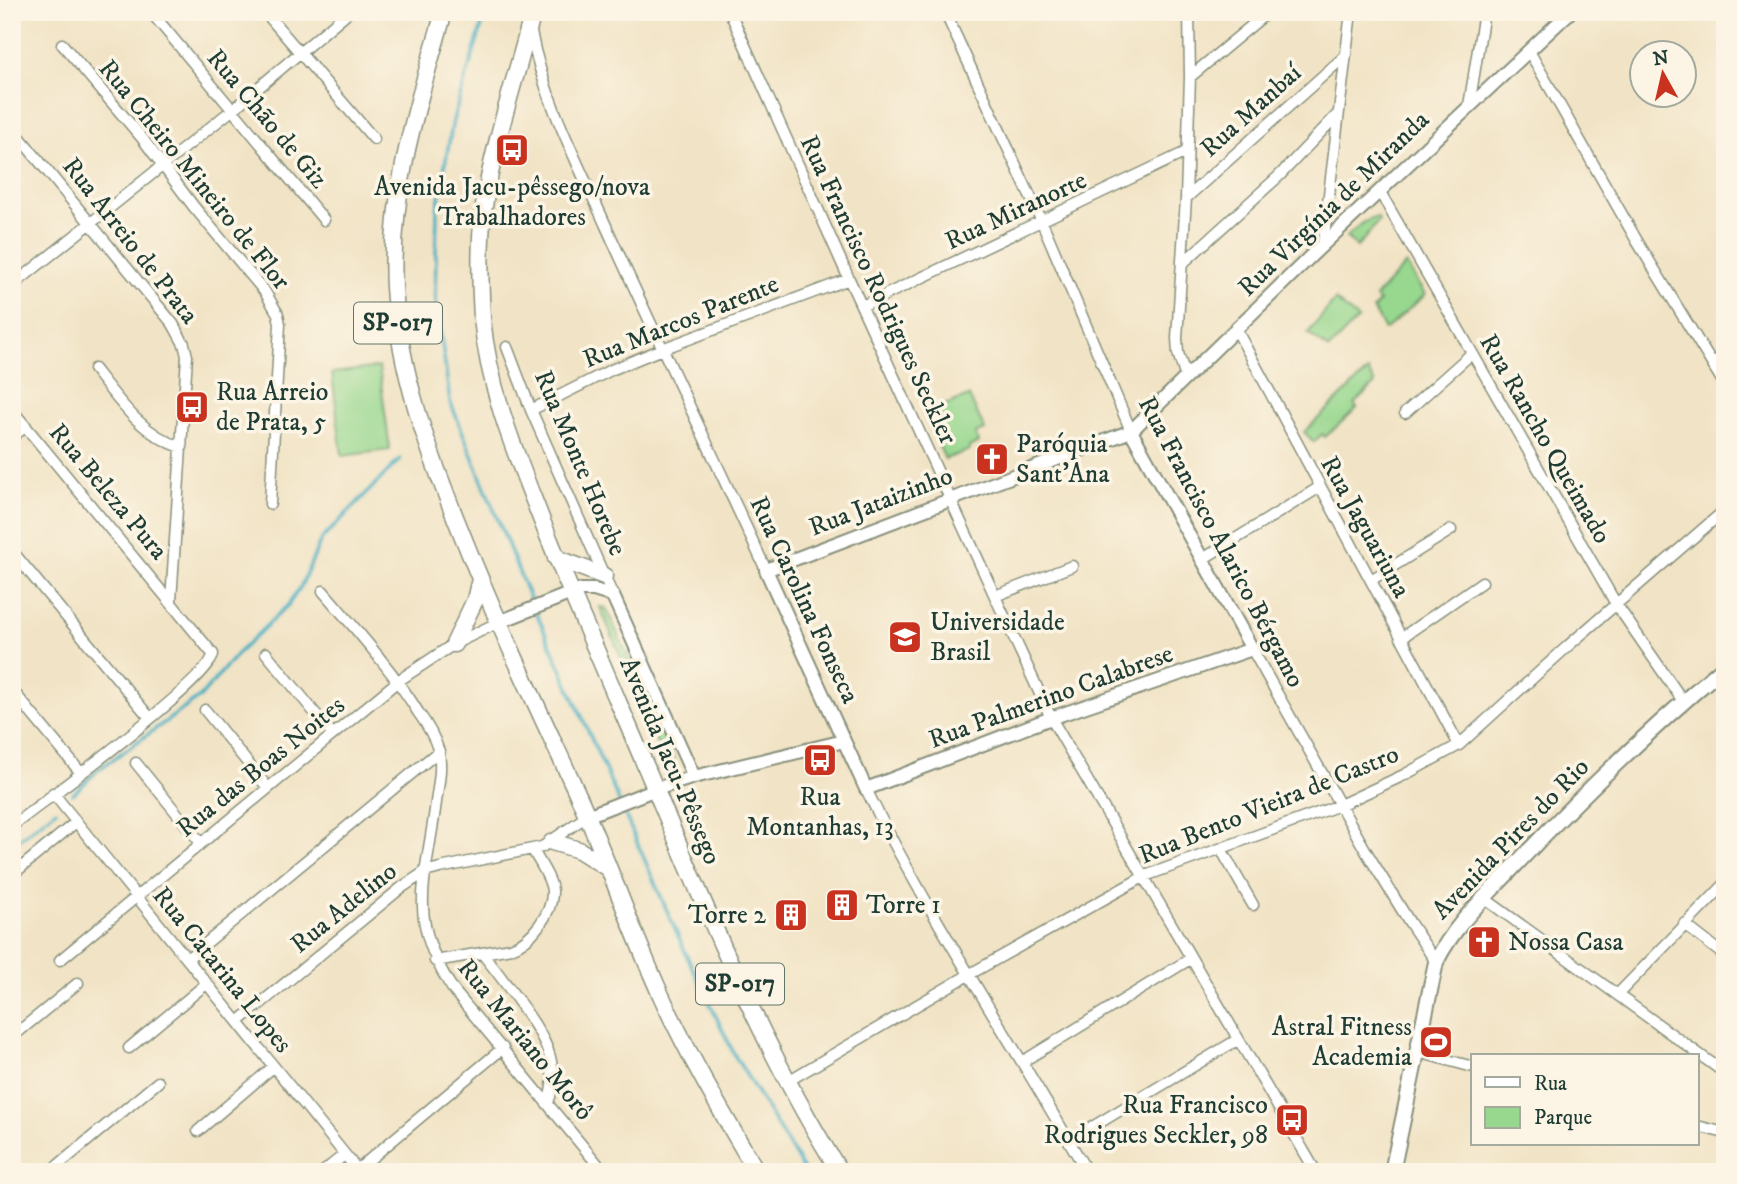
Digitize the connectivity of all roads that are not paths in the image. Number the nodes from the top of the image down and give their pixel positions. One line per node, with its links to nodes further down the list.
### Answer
1 (151, 12): 19 (street, Rua Chão de Giz)
2 (265, 12): 15 (street)
3 (348, 12): 15 (street)
4 (444, 12): 63 (highway, SP-017)
5 (730, 12): 33 (street, Rua Francisco Rodrigues Seckler)
6 (945, 12): 28 (street, Rua Francisco Alarico Bérgamo)
7 (1189, 12): 17 (street)
8 (1268, 12): 17 (street)
9 (1351, 12): 16 (street)
10 (1484, 12): 18 (street)
11 (1570, 12): 14 (street, Rua Virgínia de Miranda)
12 (532, 18): 38 (street, Rua Carolina Fonseca); 58 (highway, Avenida Jacu-Pêssego / SP-017)
13 (62, 44): 24 (street, Rua Cheiro Mineiro de Flor)
14 (1529, 51): 18 (street, Rua Virgínia de Miranda); 41 (street)
15 (299, 54): 19 (street); 22 (street)
16 (1345, 56): 20 (street); 26 (street, Rua Manbaí)
17 (1190, 77): 23 (street)
18 (1469, 106): 25 (street, Rua Virgínia de Miranda)
19 (232, 110): 24 (street); 27 (street, Rua Chão de Giz)
20 (1338, 114): 30 (street); 31 (street)
21 (12, 128): 29 (street, Rua Arreio de Prata)
22 (374, 139)
23 (1186, 152): 26 (street); 28 (street, Rua Miranorte)
24 (163, 166): 29 (street); 54 (street, Rua Cheiro Mineiro de Flor)
25 (1380, 192): 30 (street, Rua Virgínia de Miranda); 39 (street, Rua Rancho Queimado)
26 (1186, 198): 31 (street)
27 (324, 220)
28 (1042, 222): 35 (street, Rua Miranorte); 49 (street, Rua Francisco Alarico Bérgamo)
29 (90, 223): 34 (street); 51 (street, Rua Arreio de Prata)
30 (1323, 244): 36 (street, Rua Virgínia de Miranda)
31 (1183, 263): 43 (street)
32 (12, 271): 34 (street)
33 (849, 279): 35 (street, Rua Francisco Rodrigues Seckler); 38 (street, Rua Marcos Parente)
34 (16, 283)
35 (862, 306): 53 (street, Rua Francisco Rodrigues Seckler)
36 (1236, 329): 43 (street, Rua Virgínia de Miranda); 52 (street, Rua Jaguariuna)
37 (507, 347): 46 (street, Rua Monte Horebe)
38 (662, 349): 46 (street, Rua Marcos Parente); 61 (street, Rua Carolina Fonseca)
39 (1471, 354): 47 (street); 71 (street, Rua Rancho Queimado)
40 (1725, 356): 41 (street)
41 (1712, 364): 44 (street)
42 (93, 369): 51 (street)
43 (1186, 378): 49 (street, Rua Virgínia de Miranda)
44 (1725, 385)
45 (12, 410): 48 (street, Rua Beleza Pura)
46 (531, 410): 62 (street, Rua Monte Horebe)
47 (1405, 413)
48 (26, 426): 50 (street); 70 (street, Rua Beleza Pura)
49 (1131, 431): 53 (street, Rua Jataizinho); 59 (street, Rua Francisco Alarico Bérgamo)
50 (12, 436)
51 (182, 447): 70 (street, Rua Arreio de Prata)
52 (1320, 488): 59 (street); 64 (street, Rua Jaguariuna)
53 (951, 499): 61 (street, Rua Jataizinho); 69 (street, Rua Francisco Rodrigues Seckler)
54 (270, 504)
55 (1725, 510): 71 (street, Rua Bento Vieira de Castro)
56 (1451, 530): 64 (street)
57 (12, 551): 82 (street)
58 (556, 558): 62 (highway); 67 (highway, Avenida Jacu-Pêssego / SP-017)
59 (1201, 560): 75 (street, Rua Francisco Alarico Bérgamo)
60 (1072, 566): 69 (street)
61 (766, 570): 85 (street, Rua Carolina Fonseca)
62 (604, 576): 68 (street, Rua Monte Horebe)
63 (480, 579): 72 (highway, SP-017); 74 (highway)
64 (1371, 580): 73 (street, Rua Jaguariuna)
65 (1482, 582): 73 (street)
66 (323, 591): 78 (street, Rua Mariano Morô)
67 (566, 594): 68 (street, Rua Monte Horebe); 72 (street); 93 (highway, Avenida Jacu-Pêssego / SP-017)
68 (613, 596): 90 (street, Rua Monte Horebe)
69 (995, 596): 83 (street, Rua Francisco Rodrigues Seckler)
70 (171, 601): 82 (street, Rua Beleza Pura)
71 (1616, 604): 80 (street, Rua Rancho Queimado); 86 (street, Rua Bento Vieira de Castro)
72 (506, 619): 74 (street, Rua das Boas Noites); 96 (highway, SP-017)
73 (1401, 638): 86 (street, Rua Jaguariuna)
74 (454, 644): 78 (street, Rua das Boas Noites)
75 (1252, 649): 83 (street, Rua Palmerino Calabrese); 95 (street, Rua Francisco Alarico Bérgamo)
76 (266, 653): 84 (street)
77 (1725, 666): 80 (main road, Avenida Pires do Rio)
78 (398, 681): 84 (street, Rua das Boas Noites); 87 (street, Rua Mariano Morô)
79 (12, 690): 89 (street)
80 (1683, 701): 109 (main road, Avenida Pires do Rio)
81 (205, 710): 91 (street)
82 (150, 718): 89 (street)
83 (1051, 718): 92 (street, Rua Palmerino Calabrese); 106 (street, Rua Francisco Rodrigues Seckler)
84 (332, 735): 91 (street, Rua das Boas Noites)
85 (844, 741): 90 (street); 92 (street, Rua Carolina Fonseca)
86 (1459, 745): 95 (street, Rua Bento Vieira de Castro)
87 (439, 751): 104 (street, Rua Mariano Morô); 114 (street)
88 (136, 763): 100 (street)
89 (81, 773): 94 (street)
90 (694, 777): 93 (street)
91 (268, 788): 100 (street, Rua das Boas Noites)
92 (866, 789): 119 (street, Rua Carolina Fonseca)
93 (651, 791): 96 (street); 133 (highway, Avenida Jacu-Pêssego / SP-017)
94 (54, 793): 97 (street, Rua Catarina Lopes); 98 (street)
95 (1340, 805): 101 (street, Rua Bento Vieira de Castro); 118 (street, Rua Francisco Alarico Bérgamo)
96 (591, 814): 99 (street, Rua Adelino); 103 (highway, SP-017)
97 (76, 822): 105 (street); 108 (street, Rua Catarina Lopes)
98 (12, 826)
99 (552, 842): 102 (street, Rua Adelino); 103 (highway)
100 (201, 844): 108 (street, Rua das Boas Noites)
101 (1221, 849): 106 (street, Rua Bento Vieira de Castro); 110 (street)
102 (533, 850): 104 (street, Rua Adelino); 112 (street)
103 (609, 869): 145 (highway, SP-017)
104 (425, 872): 117 (street, Rua Mariano Morô); 123 (street, Rua Adelino)
105 (12, 875)
106 (1145, 876): 115 (street, Rua Francisco Rodrigues Seckler); 119 (street, Rua Bento Vieira de Castro)
107 (1725, 884): 111 (street)
108 (136, 897): 114 (street, Rua Catarina Lopes); 116 (street, Rua das Boas Noites)
109 (1484, 898): 118 (main road, Avenida Pires do Rio); 122 (street)
110 (1252, 905)
111 (1684, 924): 113 (street); 122 (street)
112 (482, 953): 117 (street); 135 (street)
113 (1725, 956)
114 (187, 959): 121 (street, Rua Catarina Lopes)
115 (1191, 959): 125 (street, Rua Francisco Rodrigues Seckler); 129 (street)
116 (60, 960)
117 (435, 961): 127 (street, Rua Mariano Morô)
118 (1436, 961): 128 (main road, Avenida Pires do Rio)
119 (970, 974): 129 (street, Rua Carolina Fonseca); 133 (street, Rua Bento Vieira de Castro)
120 (78, 983): 124 (street)
121 (206, 984): 123 (street, Rua Catarina Lopes); 126 (street)
122 (1618, 994): 132 (street)
123 (238, 1022): 131 (street, Rua Catarina Lopes)
124 (12, 1037)
125 (1237, 1040): 139 (street); 148 (street, Rua Francisco Rodrigues Seckler)
126 (130, 1048)
127 (503, 1048): 135 (street, Rua Mariano Morô); 141 (street)
128 (1418, 1052): 130 (street); 149 (main road, Avenida Pires do Rio)
129 (1022, 1062): 139 (street, Rua Carolina Fonseca)
130 (1471, 1066)
131 (273, 1067): 137 (street); 140 (street, Rua Catarina Lopes)
132 (1725, 1073)
133 (788, 1081): 146 (highway, Avenida Jacu-Pêssego / SP-017)
134 (158, 1082): 142 (street)
135 (548, 1103): 144 (street, Rua Mariano Morô)
136 (1698, 1126): 138 (street)
137 (198, 1131)
138 (1725, 1133)
139 (1069, 1140): 147 (street, Rua Carolina Fonseca)
140 (344, 1155): 141 (street, Rua Catarina Lopes); 143 (street)
141 (358, 1171)
142 (51, 1172)
143 (323, 1172)
144 (604, 1172)
145 (757, 1172)
146 (840, 1172)
147 (1087, 1172)
148 (1316, 1172)
149 (1392, 1172)

